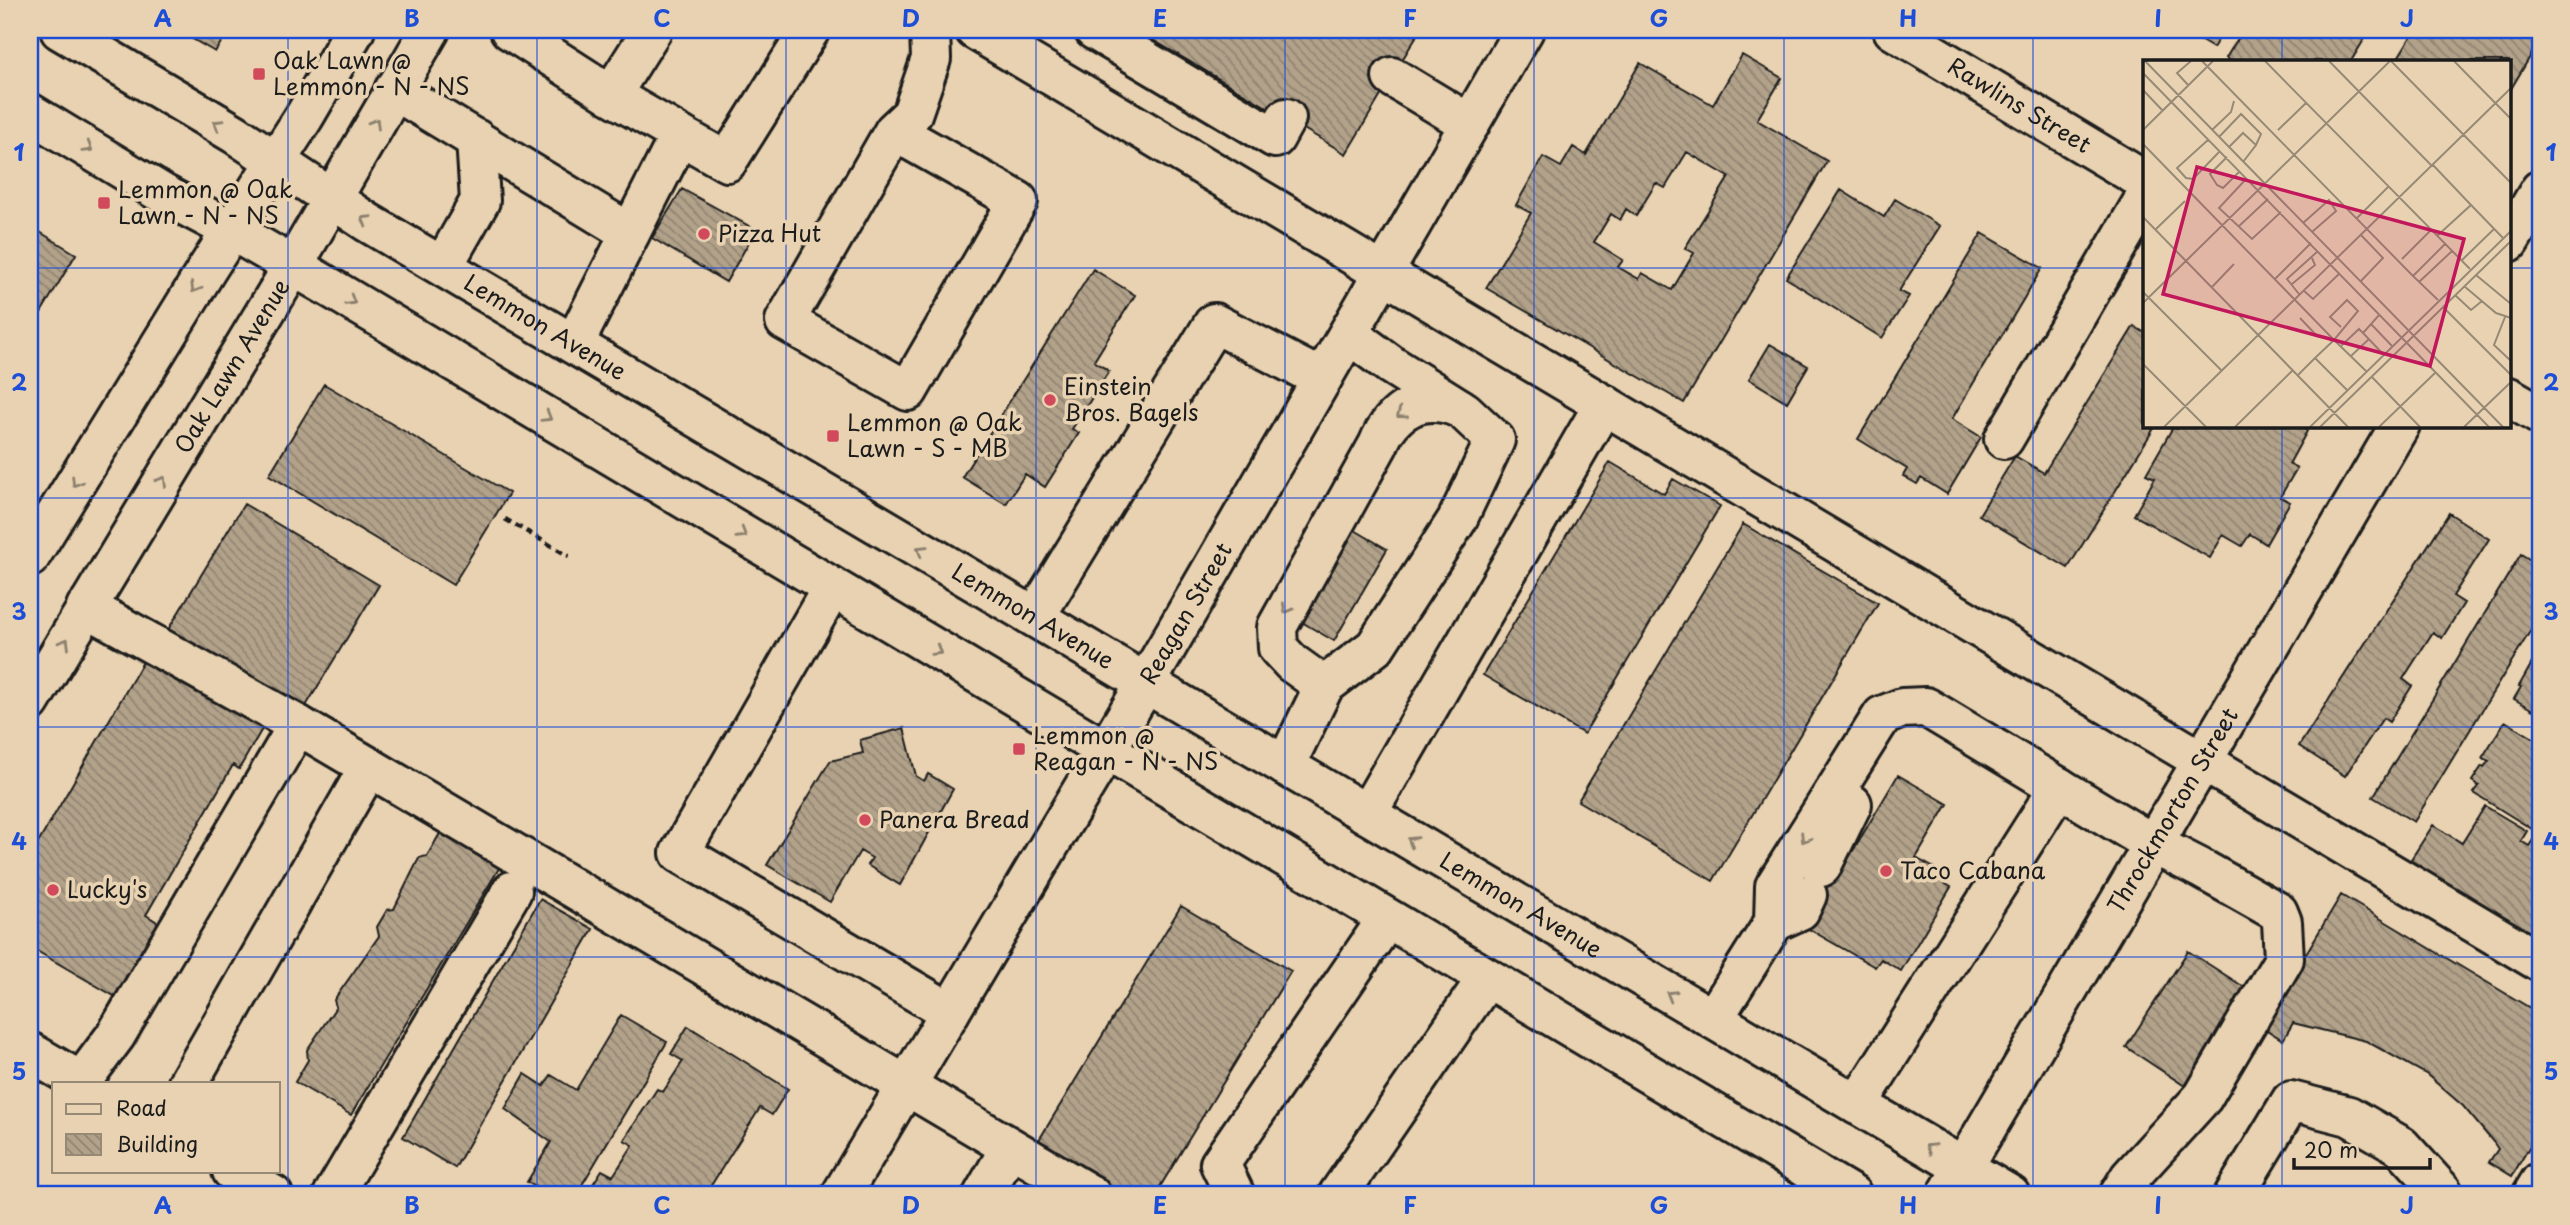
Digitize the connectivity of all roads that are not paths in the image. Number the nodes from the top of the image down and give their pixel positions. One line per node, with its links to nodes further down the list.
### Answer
1 (60, 30): 21 (main road, Lemmon Avenue, one-way to 1)
2 (355, 30): 21 (main road)
3 (430, 30): 13 (main road, Oak Lawn Avenue)
4 (510, 30): 14 (main road)
5 (652, 30): 14 (main road)
6 (810, 30): 19 (main road)
7 (930, 30): 18 (main road)
8 (975, 30): 31 (main road)
9 (1094, 30): 16 (main road)
10 (1524, 30): 17 (main road, Reagan Street)
11 (1893, 30): 22 (main road, Rawlins Street)
12 (1392, 77): 17 (main road)
13 (394, 90): 20 (main road); 24 (main road, Oak Lawn Avenue, one-way to 13)
14 (611, 95): 19 (main road)
15 (30, 113): 26 (main road, one-way to 26)
16 (1286, 118)
17 (1470, 124): 31 (main road, Reagan Street)
18 (894, 131): 18 (main road)
19 (680, 135): 27 (main road)
20 (476, 139): 27 (main road); 30 (main road)
21 (275, 162): 24 (main road, Lemmon Avenue); 26 (main road)
22 (2143, 180)
23 (2540, 190): 28 (main road)
24 (331, 199): 29 (main road, Oak Lawn Avenue); 30 (main road, Lemmon Avenue, one-way to 24)
25 (2143, 201): 40 (main road)
26 (231, 230): 29 (main road); 41 (main road, one-way to 41)
27 (630, 233): 33 (main road)
28 (2510, 240)
29 (293, 266): 42 (main road, one-way to 42); 43 (main road, Oak Lawn Avenue, one-way to 29)
30 (443, 266): 33 (main road, Lemmon Avenue)
31 (1384, 273): 32 (main road, Reagan Street); 36 (main road)
32 (1349, 334): 34 (main road, Reagan Street); 37 (main road)
33 (574, 344): 44 (main road, Lemmon Avenue, one-way to 33)
34 (1322, 379): 44 (main road); 45 (main road, Reagan Street)
35 (2510, 398): 38 (main road)
36 (1604, 404): 50 (main road); 55 (main road)
37 (1464, 411): 46 (main road); 46 (main road, one-way to 46)
38 (2540, 415)
39 (2399, 427): 50 (main road, Throckmorton Street)
40 (2004, 439)
41 (30, 557)
42 (832, 588): 49 (main road, one-way to 49); 62 (main road)
43 (86, 607): 47 (main road, Oak Lawn Avenue, one-way to 43); 48 (main road)
44 (1035, 617): 45 (main road, Lemmon Avenue)
45 (1146, 683): 49 (main road, Reagan Street); 51 (main road, Lemmon Avenue)
46 (1324, 686): 51 (main road)
47 (30, 702)
48 (299, 725): 52 (main road); 66 (main road)
49 (1105, 750): 58 (main road); 62 (main road, Reagan Street)
50 (2203, 760): 56 (main road, Throckmorton Street); 60 (main road)
51 (1285, 766): 55 (main road, Lemmon Avenue)
52 (369, 767): 67 (main road); 68 (main road)
53 (1849, 768): 54 (main road); 59 (main road, one-way to 59); 59 (main road)
54 (2060, 787): 56 (main road); 69 (main road)
55 (1367, 814): 63 (main road, Lemmon Avenue, one-way to 55)
56 (2153, 844): 71 (main road, Throckmorton Street); 81 (main road)
57 (512, 891): 73 (main road)
58 (1387, 919): 61 (main road); 77 (main road)
59 (1774, 922): 63 (main road)
60 (2540, 962)
61 (1487, 978): 78 (main road); 79 (main road)
62 (950, 1012): 68 (main road, Reagan Street)
63 (1713, 1019): 69 (main road, Lemmon Avenue)
64 (30, 1052): 65 (main road)
65 (80, 1082)
66 (83, 1082)
67 (189, 1082)
68 (905, 1087): 70 (main road); 74 (main road, Reagan Street)
69 (1857, 1105): 71 (main road, Lemmon Avenue, one-way to 69)
70 (1010, 1148): 75 (main road); 76 (main road)
71 (1955, 1182): 80 (main road, Lemmon Avenue)
72 (2540, 1182): 84 (main road)
73 (332, 1195)
74 (841, 1195)
75 (983, 1195)
76 (1091, 1195)
77 (1235, 1195)
78 (1338, 1195)
79 (1852, 1195)
80 (2010, 1195)
81 (2119, 1195)
82 (2234, 1195): 83 (main road)
83 (2439, 1195)
84 (2532, 1195)

